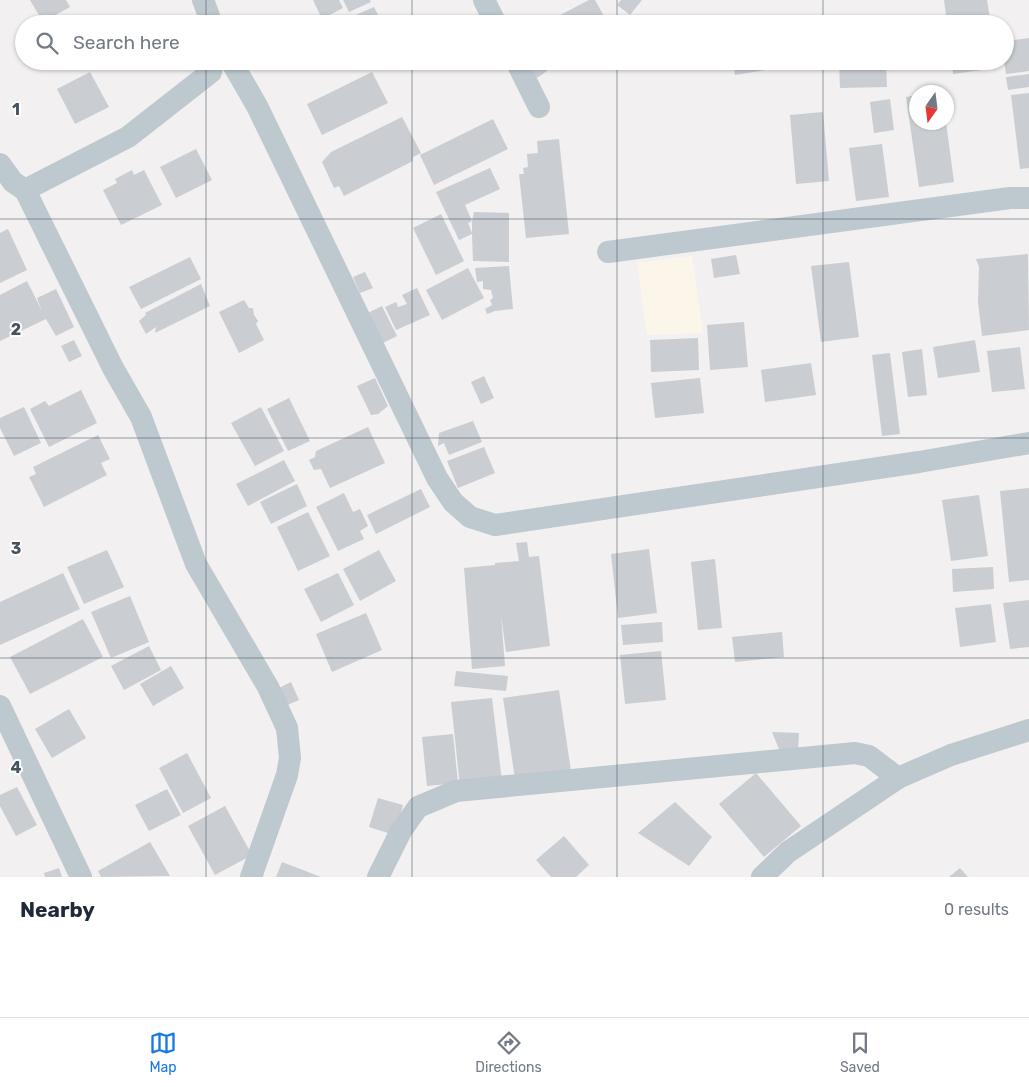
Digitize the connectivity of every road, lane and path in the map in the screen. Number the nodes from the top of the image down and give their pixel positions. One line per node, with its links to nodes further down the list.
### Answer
1 (202, 0): 3 (street)
2 (484, 0): 4 (street)
3 (208, 15)
4 (492, 15)
5 (208, 70): 12 (street)
6 (218, 70): 9 (street)
7 (236, 70): 9 (street)
8 (520, 70): 10 (street)
9 (243, 82): 15 (street)
10 (539, 107)
11 (0, 164): 12 (street)
12 (25, 190): 20 (street)
13 (1029, 198): 14 (street)
14 (608, 252)
15 (1029, 444)
16 (0, 706): 19 (street)
17 (1029, 730): 18 (street)
18 (898, 778): 21 (street); 22 (street)
19 (81, 877)
20 (251, 877)
21 (378, 877)
22 (762, 877)

